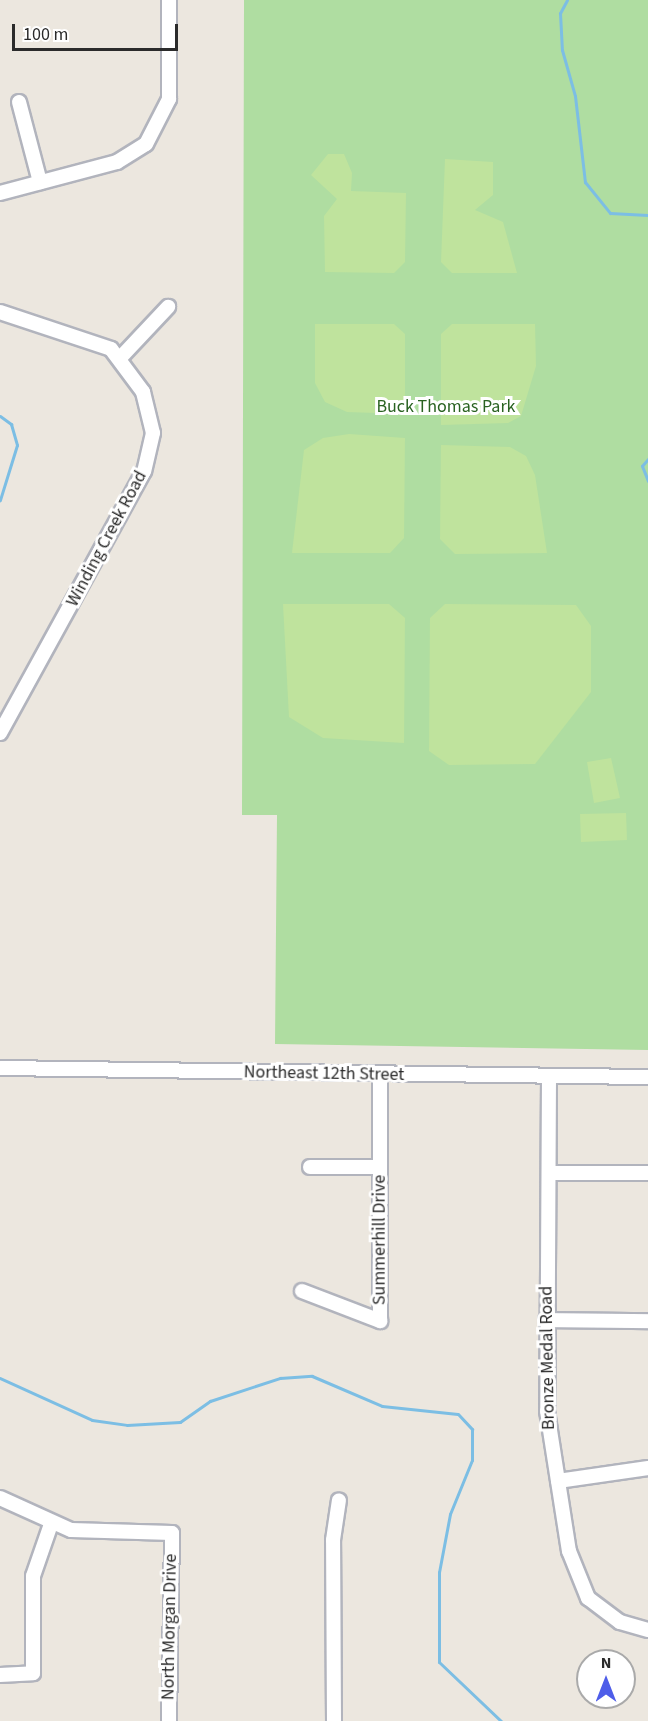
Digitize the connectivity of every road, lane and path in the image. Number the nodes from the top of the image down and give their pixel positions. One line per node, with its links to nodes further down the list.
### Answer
1 (169, 0): 3 (street)
2 (20, 102): 3 (street)
3 (40, 182): 4 (street)
4 (0, 193)
5 (168, 306): 7 (street)
6 (0, 312): 7 (street)
7 (121, 357): 8 (street, Winding Creek Road)
8 (0, 733)
9 (0, 1068): 10 (street, Northeast 12th Street)
10 (380, 1075): 12 (street, Northeast 12th Street); 14 (street, Summerhill Drive)
11 (648, 1077): 12 (street, Northeast 12th Street)
12 (549, 1078): 15 (street, Bronze Medal Road)
13 (310, 1167): 14 (street)
14 (380, 1167): 17 (street, Summerhill Drive)
15 (549, 1173): 16 (street); 18 (street, Bronze Medal Road)
16 (648, 1173)
17 (302, 1291)
18 (546, 1320): 19 (street); 21 (street, Bronze Medal Road)
19 (648, 1321)
20 (648, 1468): 21 (street)
21 (558, 1481): 25 (street, Bronze Medal Road)
22 (0, 1498): 24 (street)
23 (339, 1500): 28 (street)
24 (51, 1524): 26 (street); 27 (street, North Morgan Drive)
25 (648, 1630)
26 (0, 1674)
27 (169, 1721)
28 (334, 1721)

